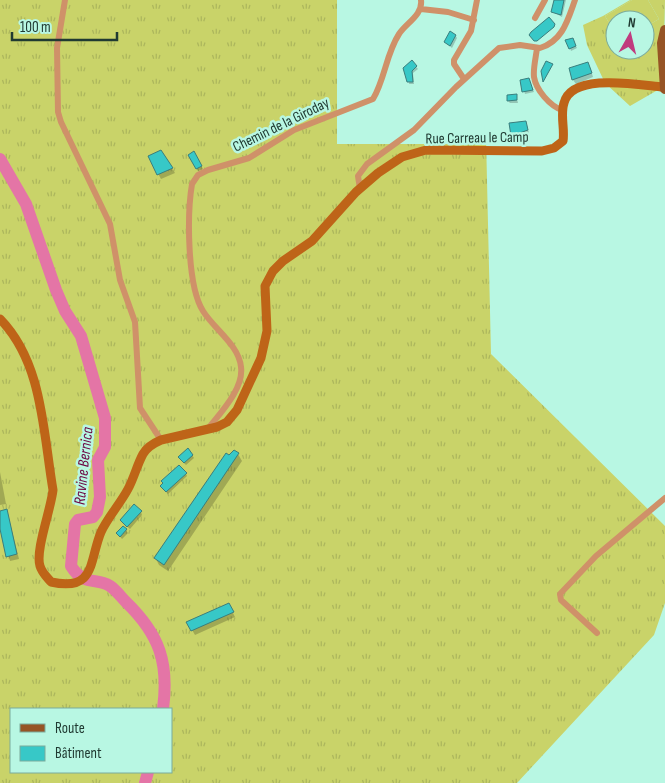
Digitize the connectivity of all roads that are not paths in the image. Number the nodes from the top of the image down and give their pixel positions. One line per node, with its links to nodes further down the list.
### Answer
1 (65, 0): 17 (street)
2 (421, 0): 6 (street)
3 (477, 0): 8 (street)
4 (545, 0): 7 (street)
5 (575, 0): 10 (street)
6 (420, 9): 8 (street); 16 (street, Chemin de la Giroday)
7 (535, 18)
8 (474, 20): 11 (street)
9 (665, 30): 12 (main road)
10 (537, 48): 11 (street); 13 (street)
11 (464, 79): 14 (street)
12 (664, 88): 13 (main road)
13 (562, 110): 14 (main road, Rue Carreau le Camp)
14 (360, 189): 16 (main road, Rue Carreau le Camp)
15 (0, 318): 17 (main road, Rue Carreau le Camp)
16 (207, 430): 17 (main road, Rue Carreau le Camp)
17 (161, 440)
18 (665, 498): 19 (street)
19 (597, 633)

